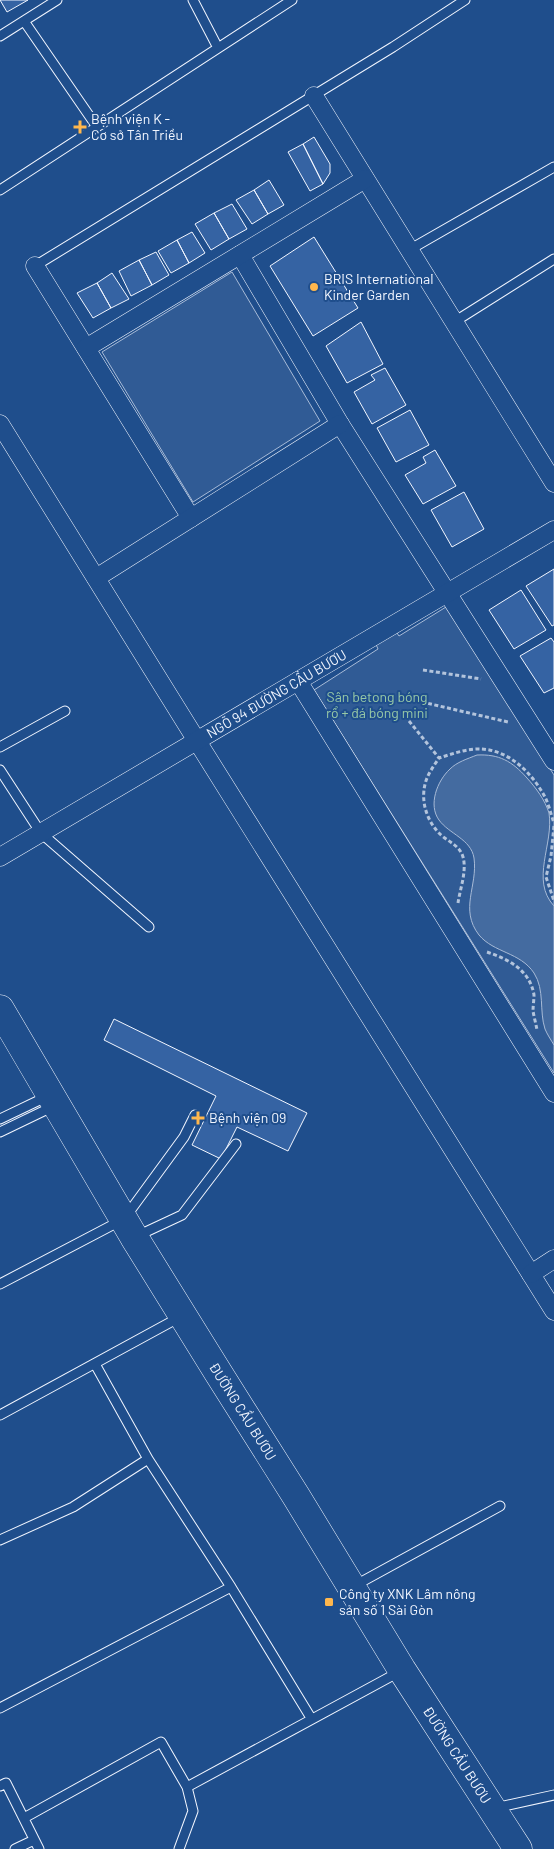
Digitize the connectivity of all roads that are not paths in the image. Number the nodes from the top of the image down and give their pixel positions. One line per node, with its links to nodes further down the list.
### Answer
1 (56, 0): 5 (lane)
2 (193, 0): 7 (lane)
3 (292, 0): 7 (lane)
4 (465, 0): 8 (lane)
5 (24, 21): 6 (lane); 9 (lane)
6 (0, 36)
7 (218, 48): 9 (lane)
8 (314, 96): 11 (street); 16 (lane)
9 (96, 127): 12 (lane)
10 (554, 167): 13 (lane)
11 (365, 179): 13 (street); 14 (street)
12 (0, 190)
13 (409, 250): 17 (street)
14 (240, 255): 18 (street); 20 (street)
15 (554, 259): 17 (lane)
16 (35, 266): 18 (street)
17 (454, 322): 21 (street)
18 (86, 348): 22 (street)
19 (0, 424): 24 (street)
20 (340, 424): 22 (street); 25 (street)
21 (554, 483)
22 (191, 518): 24 (street)
23 (554, 530): 25 (street, NGÕ 94 ĐƯỜNG CẦU BƯƠU)
24 (96, 578): 28 (street)
25 (447, 593): 26 (street, NGÕ 94 ĐƯỜNG CẦU BƯƠU); 30 (street)
26 (298, 681): 28 (street, NGÕ 94 ĐƯỜNG CẦU BƯƠU); 36 (street)
27 (65, 711): 29 (lane)
28 (196, 741): 32 (street, NGÕ 94 ĐƯỜNG CẦU BƯƠU); 44 (street)
29 (0, 747)
30 (554, 761)
31 (0, 770): 32 (lane)
32 (41, 833): 33 (street, NGÕ 94 ĐƯỜNG CẦU BƯƠU); 34 (lane)
33 (0, 857)
34 (149, 927)
35 (0, 1009): 37 (main road, ĐƯỜNG CẦU BƯƠU)
36 (554, 1093)
37 (53, 1100): 39 (lane); 40 (lane); 42 (main road, ĐƯỜNG CẦU BƯƠU)
38 (195, 1115): 42 (lane)
39 (0, 1119)
40 (0, 1132)
41 (236, 1144): 42 (lane)
42 (129, 1228): 45 (lane); 47 (main road, ĐƯỜNG CẦU BƯƠU)
43 (554, 1259): 44 (street)
44 (531, 1274): 46 (street)
45 (0, 1284)
46 (554, 1311)
47 (183, 1315): 48 (lane); 54 (main road, ĐƯỜNG CẦU BƯƠU)
48 (95, 1364): 49 (lane); 50 (lane)
49 (0, 1415)
50 (148, 1459): 52 (lane); 53 (lane)
51 (500, 1506): 54 (lane)
52 (0, 1540)
53 (231, 1587): 56 (lane); 57 (lane)
54 (351, 1587): 55 (main road, ĐƯỜNG CẦU BƯƠU)
55 (402, 1670): 57 (lane); 61 (main road, ĐƯỜNG CẦU BƯƠU)
56 (0, 1708)
57 (311, 1718): 59 (lane)
58 (0, 1786): 62 (lane)
59 (187, 1787): 62 (lane); 66 (lane)
60 (554, 1795): 61 (lane)
61 (493, 1808): 67 (main road, ĐƯỜNG CẦU BƯƠU)
62 (24, 1818): 63 (lane)
63 (34, 1840): 64 (lane); 65 (lane)
64 (15, 1849)
65 (39, 1849)
66 (179, 1849)
67 (518, 1849)

